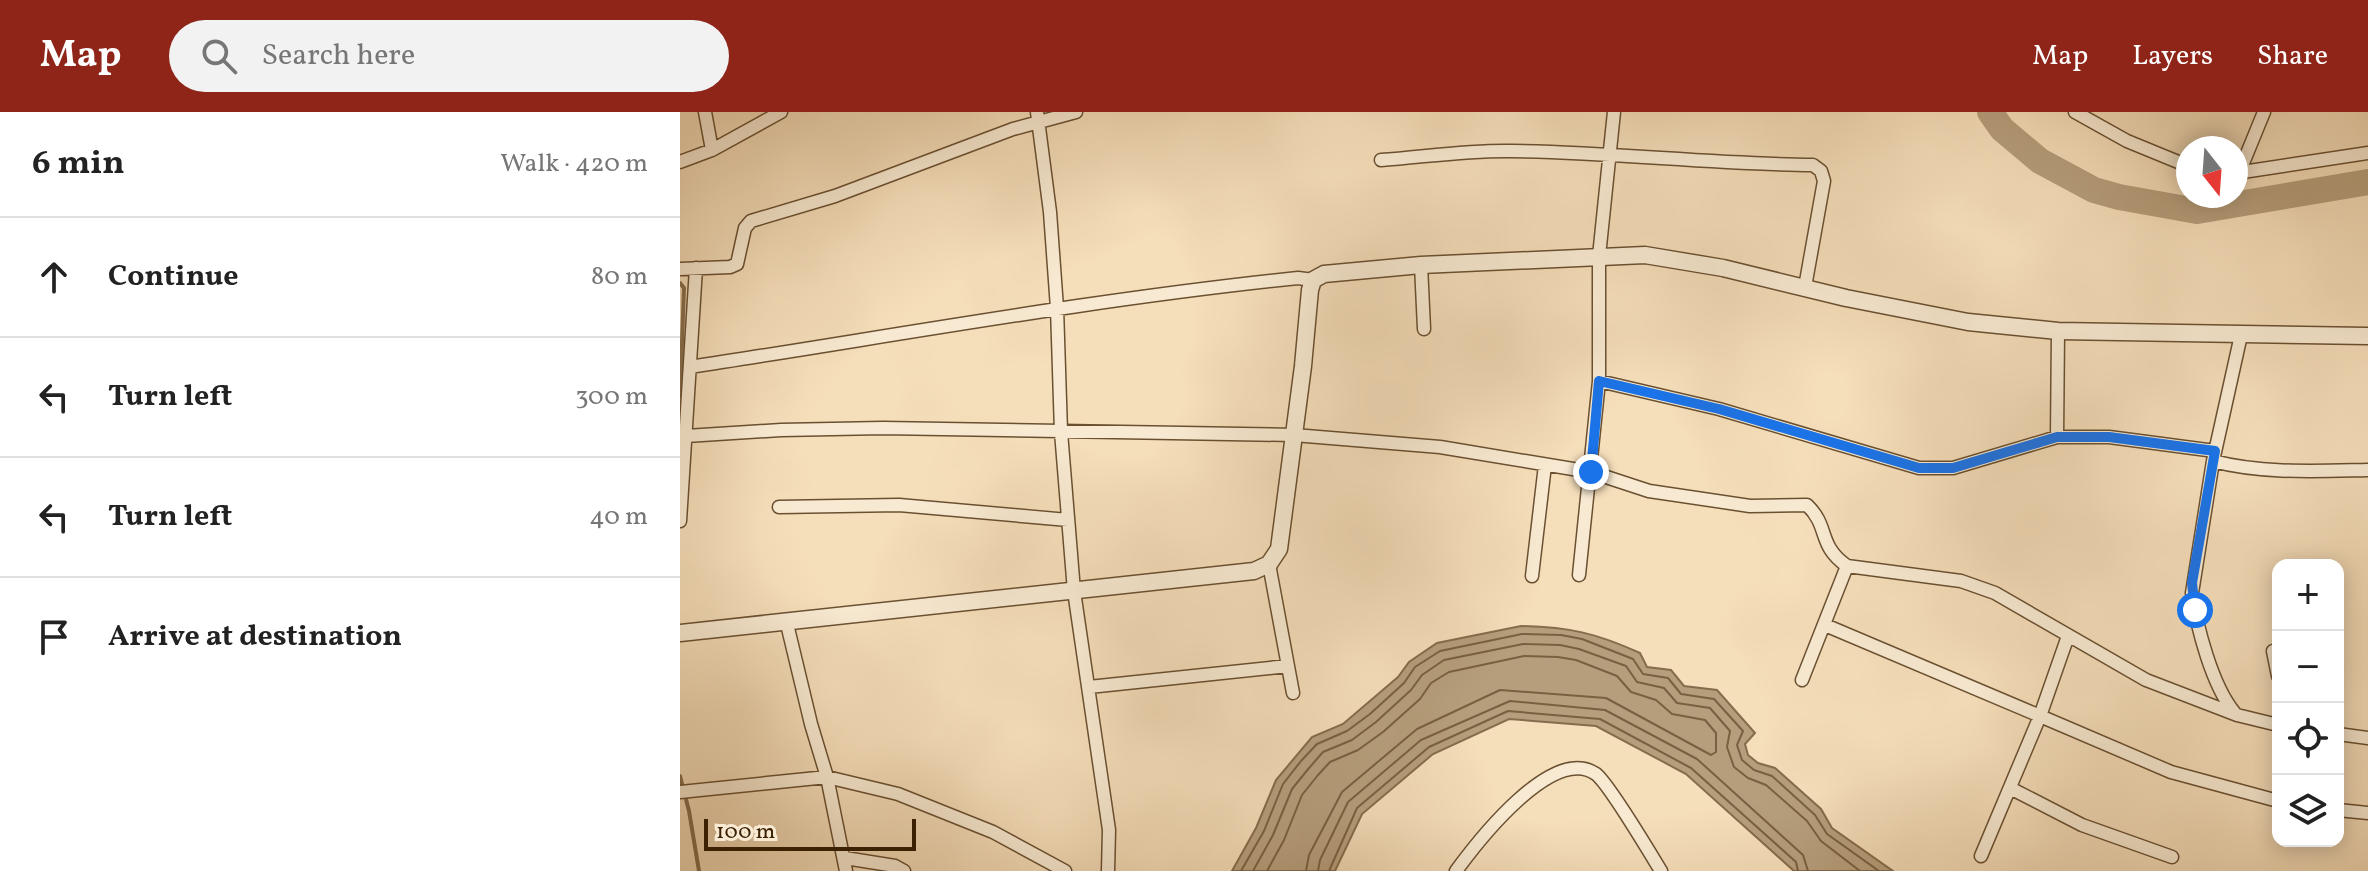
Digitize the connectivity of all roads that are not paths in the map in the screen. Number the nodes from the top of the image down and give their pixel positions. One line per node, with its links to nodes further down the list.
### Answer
1 (705, 112): 8 (street)
2 (781, 112): 8 (street)
3 (1076, 112): 7 (street)
4 (1614, 112): 11 (street)
5 (2075, 112): 13 (street)
6 (2264, 112): 9 (street)
7 (1038, 117): 18 (street); 22 (street)
8 (712, 150): 14 (street)
9 (2248, 150)
10 (2368, 153): 15 (street)
11 (1610, 154): 12 (street); 16 (street); 21 (street)
12 (1381, 160)
13 (2176, 161)
14 (680, 162)
15 (2248, 171)
16 (1599, 256): 17 (street); 21 (street); 29 (street)
17 (1421, 265): 20 (street); 23 (street)
18 (696, 268): 19 (street); 27 (street)
19 (680, 269)
20 (1313, 280): 22 (street); 31 (street)
21 (1805, 287): 24 (street)
22 (1057, 308): 28 (street); 30 (street)
23 (1424, 329)
24 (2058, 331): 25 (street); 33 (street)
25 (2241, 335): 26 (street); 34 (street)
26 (2368, 336)
27 (686, 349): 28 (street)
28 (690, 367): 32 (street)
29 (1599, 381): 33 (street); 37 (street)
30 (1061, 432): 31 (street); 32 (street); 40 (street)
31 (1294, 435): 35 (street); 42 (street)
32 (686, 436): 38 (street)
33 (2057, 437): 34 (street)
34 (2214, 456): 36 (street); 55 (street)
35 (1545, 465): 37 (street); 45 (street)
36 (2368, 470)
37 (1591, 472): 43 (street); 44 (street)
38 (682, 486): 41 (street)
39 (779, 507): 40 (street)
40 (1068, 520): 46 (street)
41 (680, 521)
42 (1269, 564): 46 (street); 51 (street)
43 (1847, 566): 48 (street); 50 (street)
44 (1579, 575)
45 (1532, 576)
46 (1074, 591): 47 (street); 53 (street)
47 (787, 624): 49 (street); 60 (street)
48 (1825, 625): 52 (street); 56 (street)
49 (680, 633)
50 (2068, 636): 55 (street); 56 (street)
51 (1288, 666): 53 (street); 54 (street)
52 (1802, 680)
53 (1089, 687): 71 (street)
54 (1293, 693)
55 (2237, 715): 57 (street)
56 (2040, 716): 61 (street); 63 (street)
57 (2272, 724)
58 (2344, 735): 59 (street)
59 (2368, 738)
60 (827, 777): 62 (street); 68 (street); 70 (street)
61 (2010, 788): 66 (street); 67 (street)
62 (685, 791)
63 (2272, 799)
64 (2344, 811): 65 (street)
65 (2368, 813)
66 (1981, 856)
67 (2172, 857)
68 (846, 865): 69 (street)
69 (904, 871)
70 (1065, 871)
71 (1108, 871)
72 (1456, 871): 73 (street)
73 (1661, 871)

